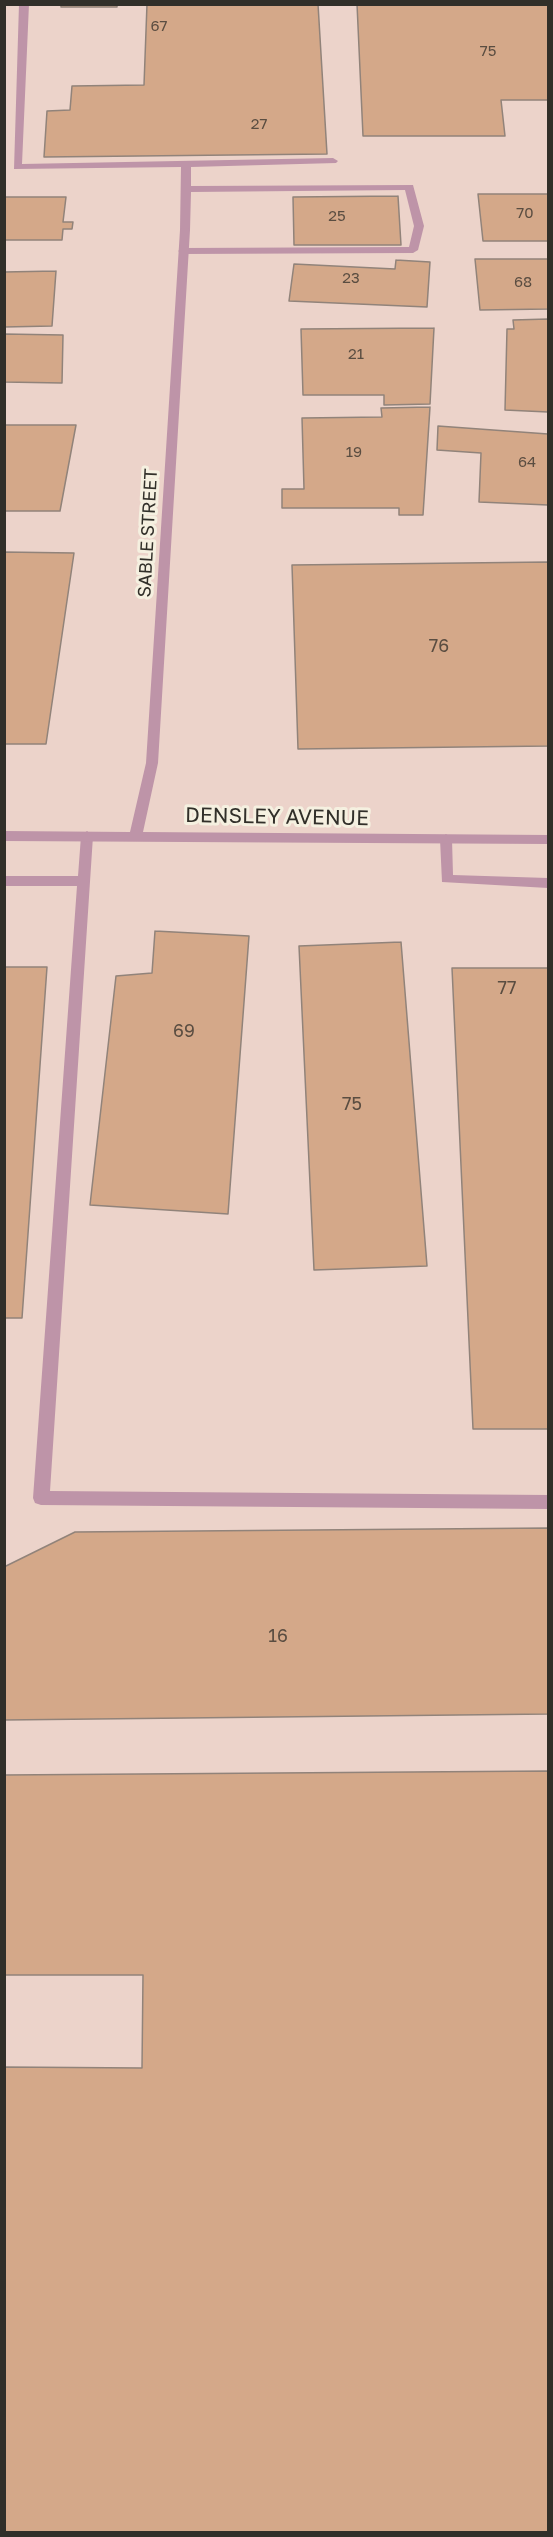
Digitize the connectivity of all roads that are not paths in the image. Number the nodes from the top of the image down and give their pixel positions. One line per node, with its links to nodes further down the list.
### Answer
1 (24, 4): 3 (street)
2 (333, 161): 3 (street)
3 (186, 164): 4 (street, SABLE STREET)
4 (185, 189): 5 (street, SABLE STREET); 5 (street)
5 (183, 251): 6 (street, SABLE STREET)
6 (136, 835): 8 (street, DENSLEY AVENUE); 9 (street, DENSLEY AVENUE)
7 (4, 836): 8 (street, DENSLEY AVENUE)
8 (87, 836): 12 (street)
9 (446, 839): 10 (street, DENSLEY AVENUE); 13 (street)
10 (549, 840)
11 (4, 881): 12 (street)
12 (84, 881): 14 (street)
13 (549, 883)
14 (549, 1502)

